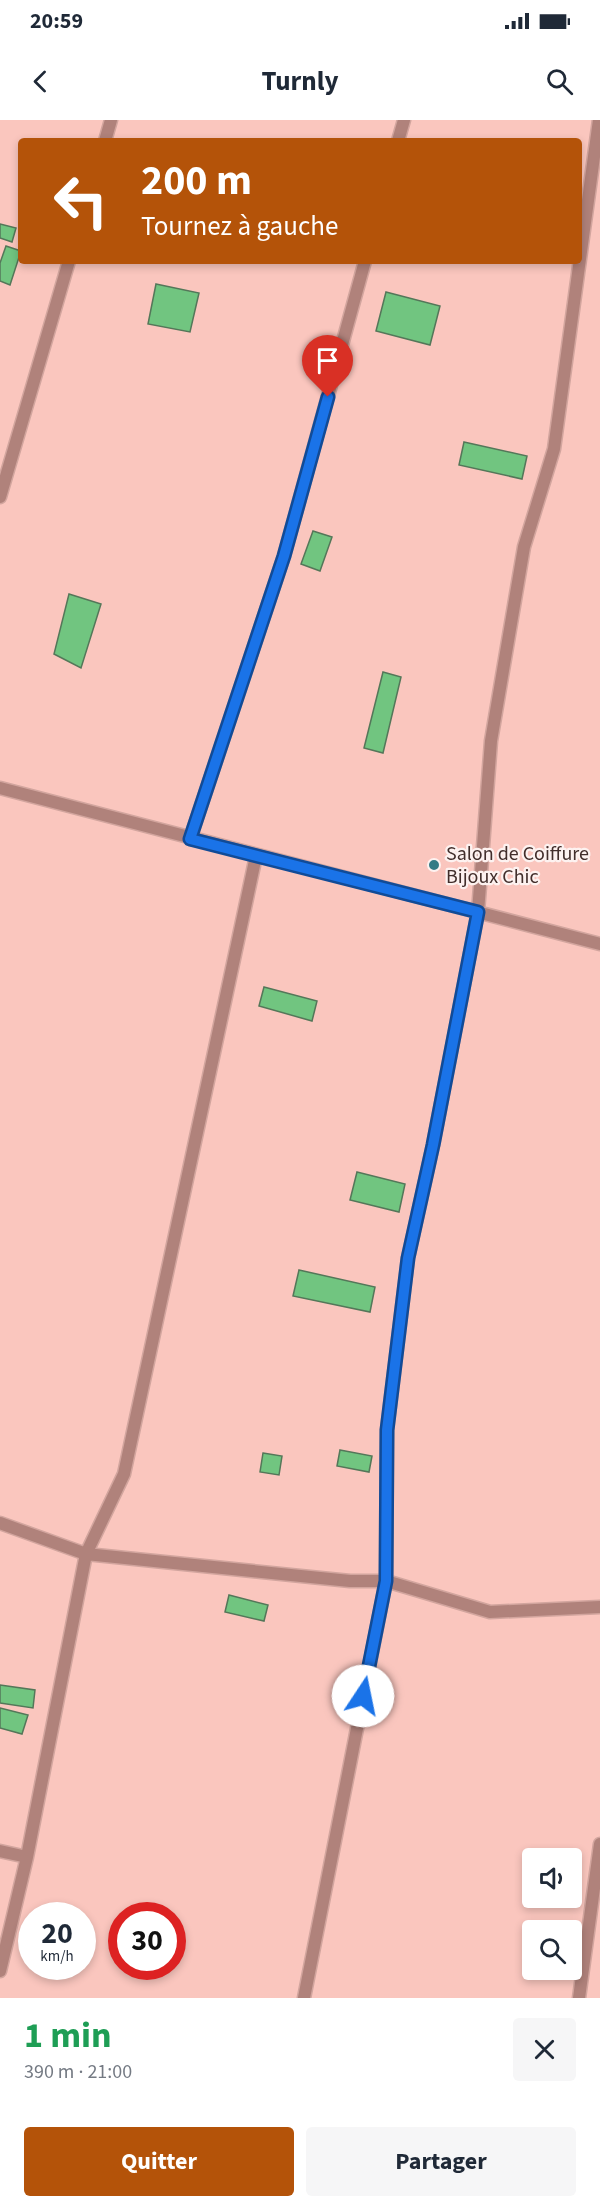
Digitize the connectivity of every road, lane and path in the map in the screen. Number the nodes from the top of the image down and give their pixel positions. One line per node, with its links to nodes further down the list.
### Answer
1 (111, 120): 4 (street)
2 (404, 120): 5 (street)
3 (599, 120): 6 (street)
4 (106, 138)
5 (399, 138)
6 (582, 244)
7 (68, 264): 10 (street)
8 (364, 264): 12 (street)
9 (579, 264): 14 (street)
10 (0, 497)
11 (0, 788): 12 (street)
12 (190, 839): 13 (street)
13 (256, 856): 14 (street); 17 (street)
14 (478, 912): 15 (street); 18 (street)
15 (600, 944)
16 (0, 1523): 17 (street)
17 (86, 1554): 18 (street); 22 (street)
18 (386, 1581): 19 (street); 24 (street)
19 (600, 1607)
20 (600, 1844): 25 (street)
21 (0, 1851): 22 (street)
22 (27, 1857): 23 (street)
23 (0, 1971)
24 (304, 1998)
25 (579, 1998)

